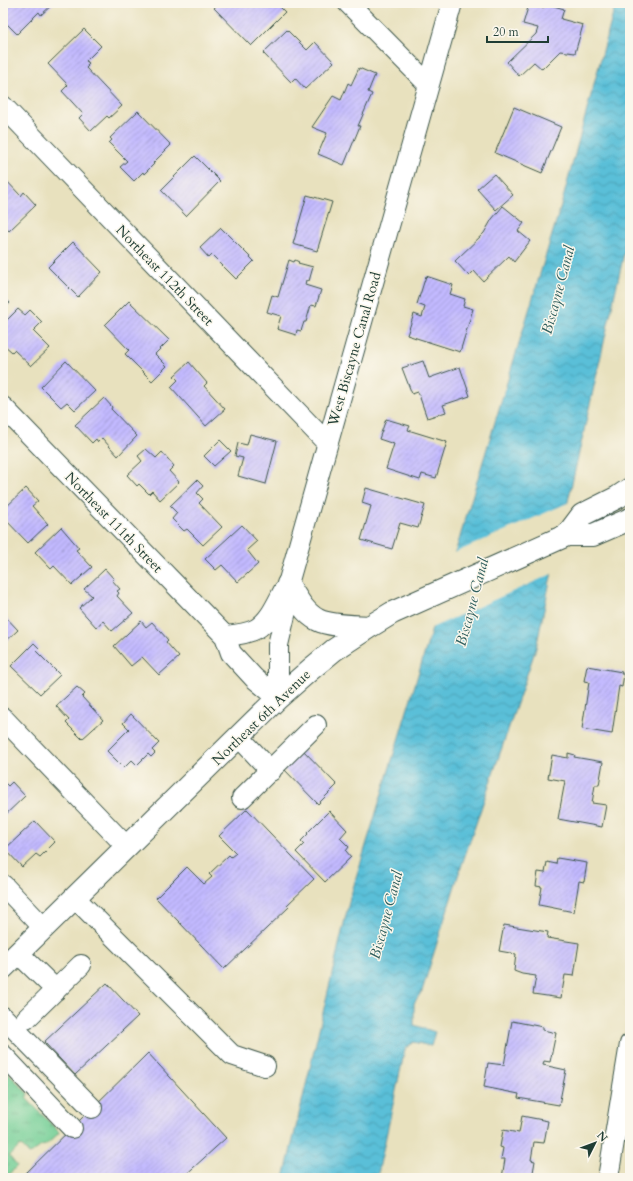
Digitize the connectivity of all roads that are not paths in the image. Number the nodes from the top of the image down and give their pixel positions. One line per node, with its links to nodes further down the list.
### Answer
1 (348, 3): 3 (street)
2 (452, 3): 3 (street, West Biscayne Canal Road)
3 (429, 85): 6 (street, West Biscayne Canal Road)
4 (3, 106): 6 (street, Northeast 112th Street)
5 (3, 407): 12 (street, Northeast 111th Street)
6 (327, 443): 10 (street, West Biscayne Canal Road)
7 (630, 489): 9 (main road, Northeast 6th Avenue)
8 (628, 521): 9 (main road, Northeast 6th Avenue)
9 (567, 535): 11 (main road, Northeast 6th Avenue)
10 (288, 584): 11 (main road); 12 (street); 13 (street, West Biscayne Canal Road)
11 (369, 627): 13 (main road, Northeast 6th Avenue)
12 (225, 636): 13 (street)
13 (278, 698): 16 (main road, Northeast 6th Avenue)
14 (3, 718): 19 (street)
15 (316, 725): 17 (street)
16 (239, 737): 17 (street); 19 (main road, Northeast 6th Avenue)
17 (271, 771): 18 (street)
18 (242, 798)
19 (127, 847): 21 (main road, Northeast 6th Avenue)
20 (6, 896): 22 (street)
21 (75, 898): 22 (main road, Northeast 6th Avenue); 31 (street)
22 (44, 928): 23 (main road, Northeast 6th Avenue)
23 (18, 953): 25 (main road, Northeast 6th Avenue); 26 (street)
24 (81, 965): 26 (street)
25 (3, 968)
26 (56, 990): 28 (street)
27 (3, 1017): 32 (street)
28 (26, 1019)
29 (630, 1044): 34 (street)
30 (3, 1055): 33 (street)
31 (265, 1066)
32 (92, 1108)
33 (72, 1128)
34 (608, 1178)

